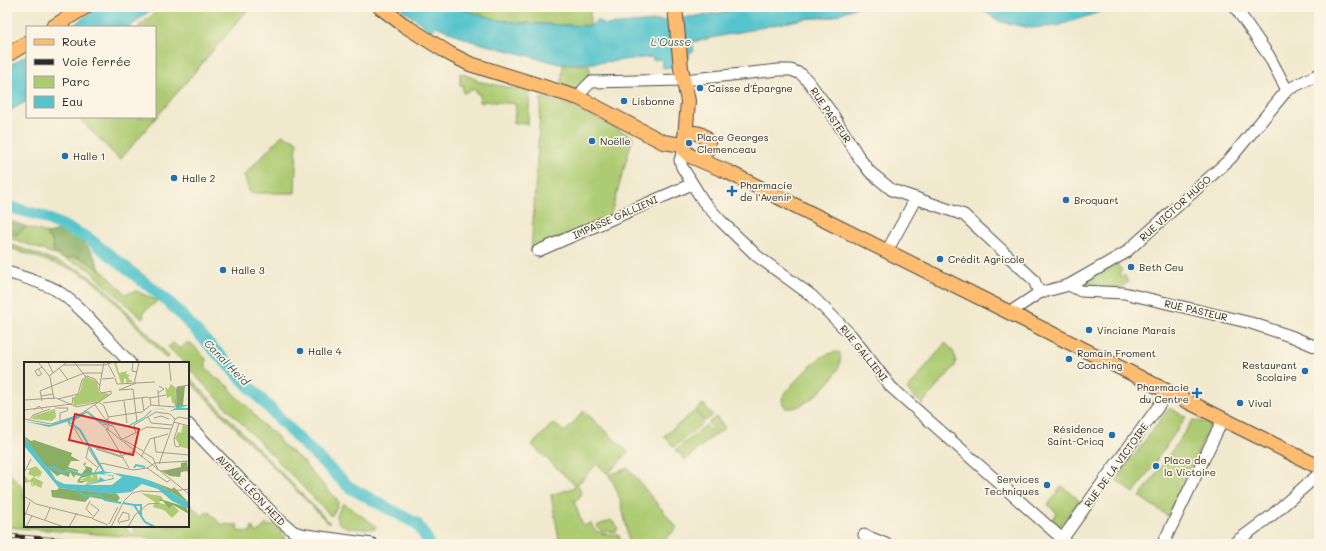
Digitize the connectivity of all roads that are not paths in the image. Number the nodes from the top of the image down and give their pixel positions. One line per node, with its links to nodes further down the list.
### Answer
1 (85, 7): 5 (main road)
2 (380, 7): 11 (main road)
3 (1235, 7): 10 (street)
4 (675, 11): 8 (main road)
5 (55, 26)
6 (26, 44): 7 (main road)
7 (7, 54)
8 (683, 74): 11 (street, RUE PASTEUR); 12 (main road); 17 (street, RUE PASTEUR)
9 (1319, 74): 10 (street, RUE VICTOR HUGO)
10 (1287, 90): 21 (street, RUE VICTOR HUGO)
11 (579, 98): 14 (main road)
12 (688, 101): 13 (main road); 14 (main road)
13 (705, 140): 14 (main road); 14 (main road); 15 (main road)
14 (686, 148): 15 (main road); 16 (street, RUE GALLIENI)
15 (723, 170): 19 (main road)
16 (692, 184): 18 (street, IMPASSE GALLIENI); 32 (street, RUE GALLIENI)
17 (916, 198): 19 (street); 22 (street, RUE PASTEUR)
18 (538, 251)
19 (887, 251): 23 (main road)
20 (7, 272): 25 (street)
21 (1069, 285): 22 (street, RUE VICTOR HUGO); 24 (street, RUE PASTEUR)
22 (1039, 293): 23 (street, RUE VICTOR HUGO)
23 (1009, 313): 26 (main road)
24 (1319, 348)
25 (129, 362)
26 (1167, 390): 27 (main road); 32 (street, RUE DE LA VICTOIRE)
27 (1223, 419): 29 (main road); 35 (street)
28 (189, 425): 33 (street, AVENUE LÉON HEID)
29 (1319, 467)
30 (1319, 474): 36 (street)
31 (864, 535): 34 (street)
32 (1066, 541)
33 (372, 544)
34 (886, 544)
35 (1163, 544)
36 (1233, 544)

